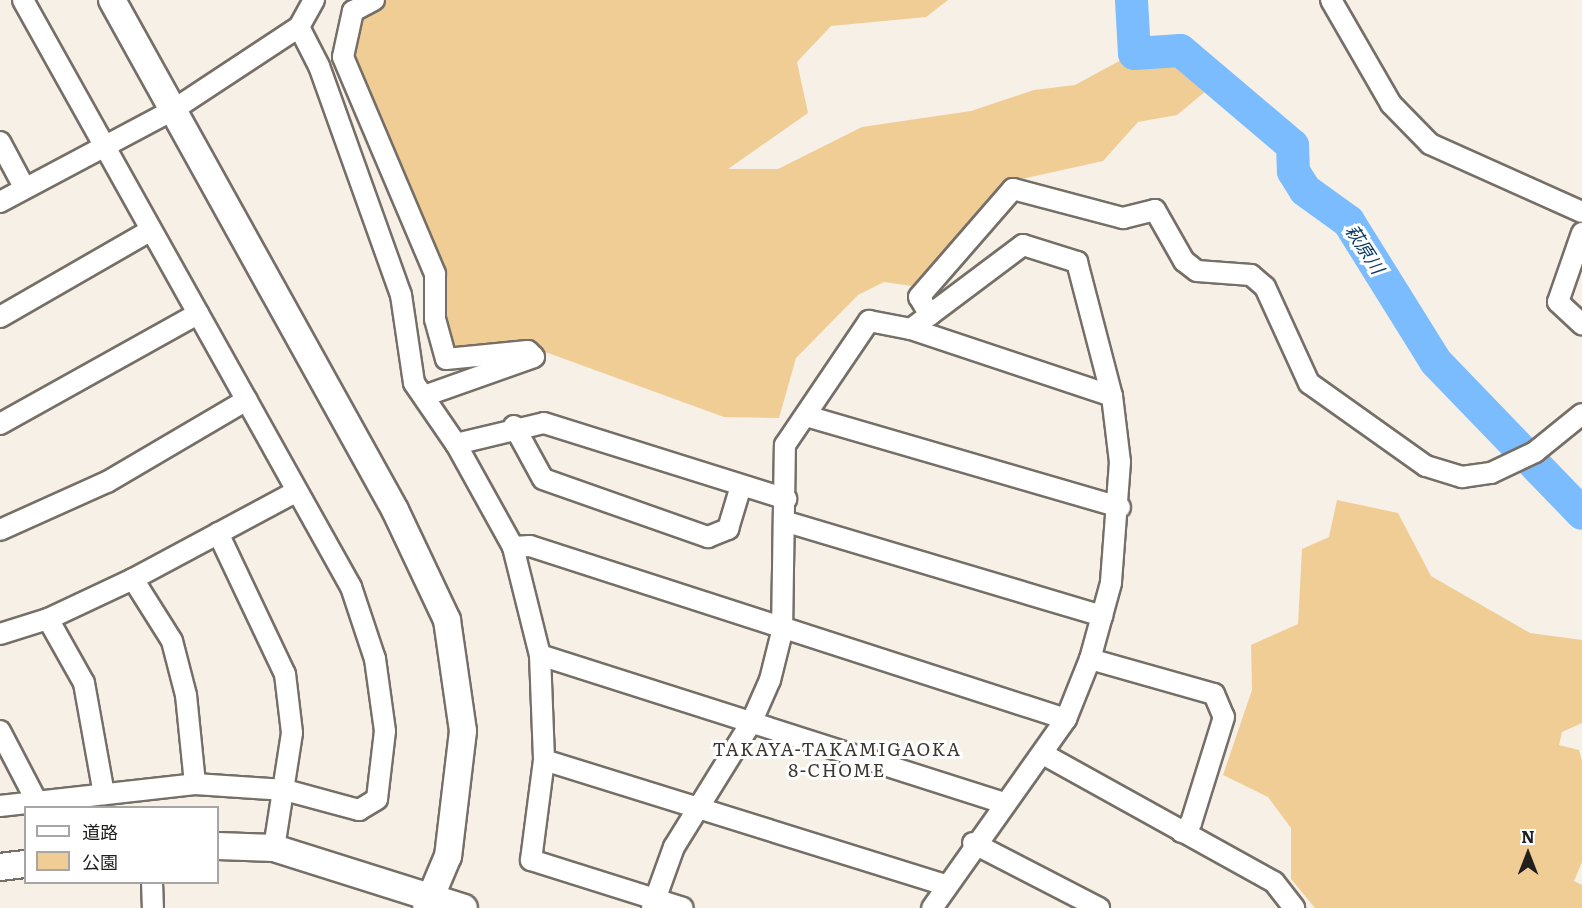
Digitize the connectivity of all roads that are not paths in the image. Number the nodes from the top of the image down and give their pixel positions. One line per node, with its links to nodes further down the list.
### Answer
1 (23, 0): 9 (street)
2 (111, 0): 7 (street)
3 (314, 0): 6 (street)
4 (374, 0): 20 (street)
5 (1331, 0): 12 (street)
6 (299, 27): 7 (street); 20 (street)
7 (173, 110): 9 (street); 63 (street)
8 (0, 142): 10 (street)
9 (105, 148): 10 (street); 13 (street)
10 (24, 187): 11 (street)
11 (0, 202)
12 (1582, 212)
13 (151, 230): 15 (street); 17 (street)
14 (1582, 233): 18 (street)
15 (198, 314): 22 (street); 25 (street)
16 (930, 315): 19 (street); 21 (street); 23 (street)
17 (0, 317)
18 (1582, 324)
19 (911, 329): 21 (street); 24 (street)
20 (424, 396): 27 (street)
21 (1112, 396): 31 (street)
22 (247, 400): 29 (street); 33 (street)
23 (1582, 414)
24 (806, 416): 30 (street); 31 (street)
25 (0, 424)
26 (514, 426): 27 (street); 28 (street); 28 (street)
27 (456, 444): 35 (street)
28 (740, 489): 30 (street)
29 (295, 492): 34 (street); 49 (street)
30 (786, 499): 32 (street)
31 (1120, 507): 37 (street)
32 (787, 522): 37 (street); 39 (street)
33 (0, 530)
34 (218, 533): 36 (street); 49 (street)
35 (513, 548): 39 (street); 41 (street)
36 (133, 579): 38 (street); 48 (street)
37 (1102, 616): 42 (street)
38 (48, 619): 40 (street); 50 (street)
39 (782, 632): 43 (street); 44 (street)
40 (0, 634)
41 (540, 655): 44 (street); 47 (street)
42 (1090, 659): 43 (street); 55 (street)
43 (1065, 719): 46 (street)
44 (751, 723): 51 (street); 54 (street)
45 (0, 731): 52 (street)
46 (1043, 754): 51 (street); 55 (street)
47 (544, 760): 54 (street); 64 (street)
48 (195, 784): 49 (street); 50 (street)
49 (285, 790): 58 (street)
50 (104, 794): 52 (street)
51 (1005, 803): 56 (street)
52 (39, 805): 53 (street)
53 (0, 806)
54 (697, 809): 62 (street); 64 (street)
55 (1182, 832): 70 (street)
56 (973, 843): 62 (street); 69 (street)
57 (219, 846): 58 (street)
58 (274, 848): 63 (street)
59 (24, 864): 60 (street)
60 (0, 867)
61 (152, 884): 65 (street)
62 (946, 885): 68 (street)
63 (428, 902): 66 (street)
64 (653, 903): 67 (street)
65 (153, 908)
66 (464, 908)
67 (683, 908)
68 (932, 908)
69 (1099, 908)
70 (1294, 908)

